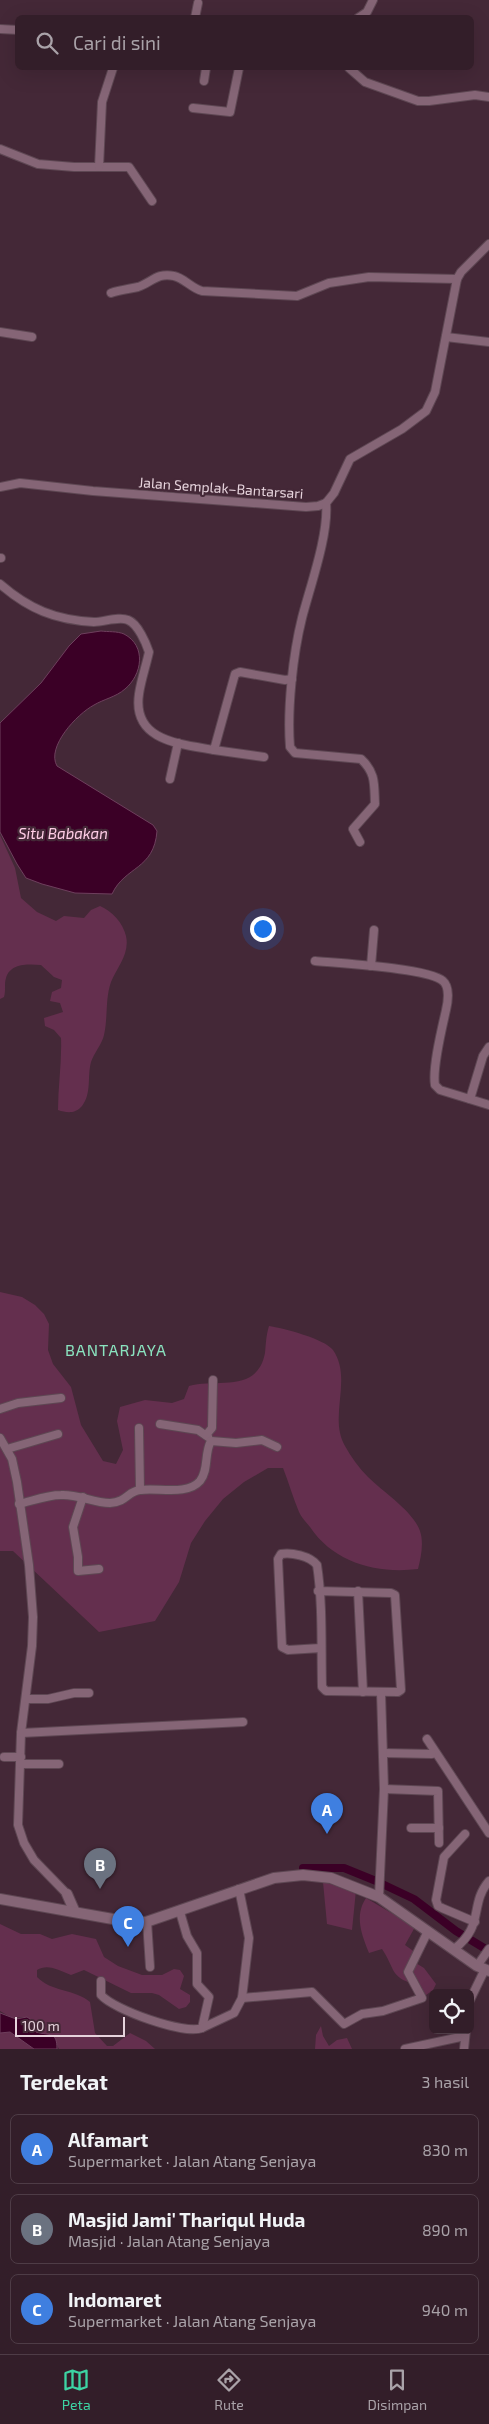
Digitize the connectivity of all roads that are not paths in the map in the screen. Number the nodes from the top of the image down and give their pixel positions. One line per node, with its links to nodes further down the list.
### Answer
1 (374, 0): 4 (street)
2 (198, 3): 3 (street)
3 (196, 15)
4 (362, 15)
5 (0, 29): 6 (street)
6 (15, 30)
7 (112, 70): 15 (street)
8 (206, 70): 11 (street)
9 (239, 70): 13 (street)
10 (351, 70): 12 (street)
11 (204, 81)
12 (489, 97)
13 (193, 108)
14 (0, 149): 15 (street)
15 (99, 167): 16 (street)
16 (152, 201)
17 (489, 244): 18 (street)
18 (457, 279): 19 (street); 22 (street)
19 (111, 292)
20 (0, 332): 21 (street)
21 (32, 336)
22 (446, 337): 23 (street); 25 (street)
23 (489, 342)
24 (0, 487): 25 (street, Jalan Semplak–Bantarsari)
25 (326, 503): 27 (street)
26 (0, 584): 28 (street)
27 (292, 679): 29 (street); 32 (street)
28 (178, 743): 29 (street); 31 (street)
29 (214, 750): 30 (street)
30 (264, 757)
31 (170, 779)
32 (360, 842)
33 (374, 930): 35 (street)
34 (315, 961): 35 (street)
35 (371, 966): 37 (street)
36 (489, 1047): 37 (street)
37 (470, 1099): 38 (street)
38 (486, 1104)
39 (213, 1380): 46 (street)
40 (61, 1398): 41 (street)
41 (0, 1409)
42 (160, 1424): 46 (street)
43 (139, 1428): 49 (street)
44 (58, 1434): 48 (street)
45 (0, 1438): 48 (street)
46 (208, 1438): 47 (street); 49 (street)
47 (277, 1447)
48 (7, 1450): 51 (street)
49 (140, 1490): 50 (street)
50 (83, 1497): 51 (street); 52 (street)
51 (19, 1504): 59 (street)
52 (99, 1569)
53 (318, 1591): 54 (street); 55 (street); 55 (street)
54 (358, 1592): 56 (street); 58 (street)
55 (320, 1648): 56 (street)
56 (363, 1692): 58 (street)
57 (89, 1693): 59 (street)
58 (381, 1693): 63 (street)
59 (26, 1699): 61 (street)
60 (243, 1722): 61 (street)
61 (21, 1733): 66 (street)
62 (427, 1739): 72 (street)
63 (383, 1753): 64 (street); 68 (street)
64 (432, 1754)
65 (4, 1757): 66 (street)
66 (20, 1761): 67 (street); 78 (street)
67 (58, 1764)
68 (384, 1789): 70 (street); 76 (street)
69 (411, 1828): 70 (street)
70 (439, 1828): 73 (street)
71 (465, 1834): 81 (street)
72 (489, 1834)
73 (438, 1843)
74 (489, 1881): 81 (street)
75 (239, 1889): 76 (main road); 79 (main road); 89 (street)
76 (380, 1892): 82 (main road)
77 (0, 1899): 78 (main road)
78 (70, 1902): 80 (main road)
79 (180, 1912): 80 (main road); 90 (street)
80 (147, 1921): 85 (street)
81 (475, 1922): 83 (street)
82 (428, 1931): 83 (main road); 89 (street)
83 (454, 1949): 86 (main road)
84 (489, 1949): 86 (street)
85 (150, 1966)
86 (483, 1966): 88 (street)
87 (101, 1981): 90 (street)
88 (474, 1990)
89 (242, 1998): 90 (street)
90 (202, 2028)
91 (461, 2034): 93 (street)
92 (465, 2034): 94 (street)
93 (405, 2049)
94 (464, 2049)

